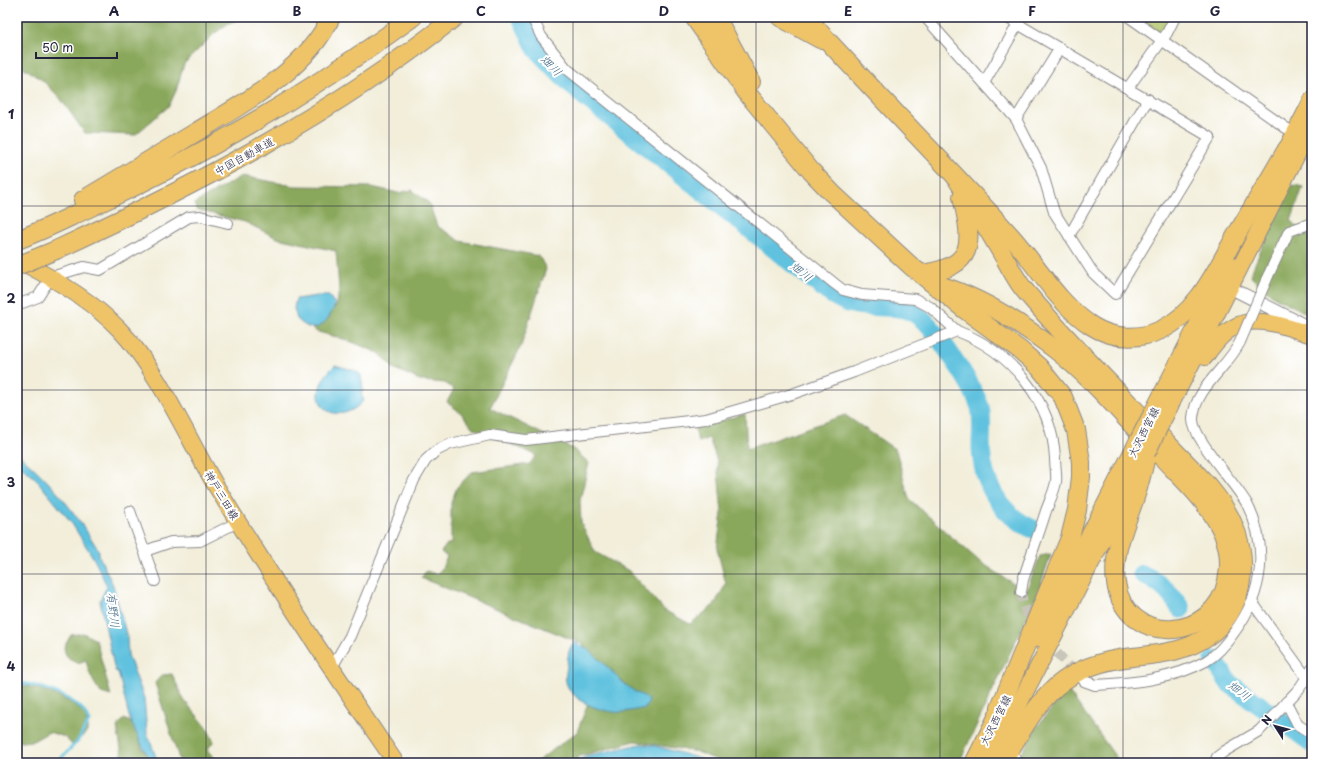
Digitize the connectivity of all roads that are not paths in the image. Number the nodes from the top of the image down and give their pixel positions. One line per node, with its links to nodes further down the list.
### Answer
1 (330, 17): 29 (highway)
2 (413, 17): 29 (highway)
3 (455, 17): 31 (highway, 中国自動車道, bridge)
4 (532, 17): 37 (street)
5 (694, 17): 22 (highway)
6 (716, 17): 22 (highway)
7 (780, 17): 15 (highway)
8 (806, 17): 15 (highway)
9 (926, 17): 17 (street)
10 (1006, 17): 13 (street)
11 (1129, 17): 14 (street)
12 (1175, 17): 14 (street)
13 (1018, 24): 16 (street); 17 (street)
14 (1162, 41): 18 (street); 23 (street)
15 (832, 46): 25 (highway)
16 (1060, 48): 18 (street); 21 (street)
17 (984, 83): 21 (street)
18 (1128, 88): 19 (street)
19 (1148, 99): 28 (street); 28 (street)
20 (1312, 100): 23 (main road, 大沢西宮線)
21 (1016, 119): 28 (street)
22 (773, 123): 33 (highway)
23 (1306, 134): 24 (main road, 大沢西宮線); 34 (main road, 大沢西宮線)
24 (1287, 149): 25 (highway); 34 (main road, 大沢西宮線)
25 (957, 179): 33 (highway); 53 (highway)
26 (228, 223): 32 (street)
27 (1312, 223): 46 (street, bridge)
28 (1069, 236)
29 (21, 239)
30 (17, 260): 32 (main road, 神戸三田線)
31 (17, 266)
32 (51, 278): 35 (street); 42 (main road, 神戸三田線)
33 (927, 279): 40 (highway); 51 (highway)
34 (1225, 285): 36 (street); 39 (main road, 大沢西宮線)
35 (17, 306)
36 (1312, 329)
37 (957, 331): 45 (street); 47 (street)
38 (1312, 335): 39 (main road)
39 (1157, 418): 40 (main road, 大沢西宮線, bridge)
40 (1142, 448): 51 (main road, 大沢西宮線); 56 (main road, 大沢西宮線)
41 (130, 511): 43 (street)
42 (238, 522): 43 (street); 47 (main road, 神戸三田線)
43 (145, 551): 44 (street)
44 (155, 581)
45 (1021, 592)
46 (1252, 602): 48 (street); 49 (street)
47 (332, 669): 54 (main road, 神戸三田線)
48 (1309, 674): 50 (street)
49 (1084, 681)
50 (1286, 702): 52 (street); 57 (street)
51 (1000, 708): 55 (main road, 大沢西宮線)
52 (1312, 734)
53 (1012, 762)
54 (396, 763)
55 (973, 763)
56 (989, 763)
57 (1215, 763)

